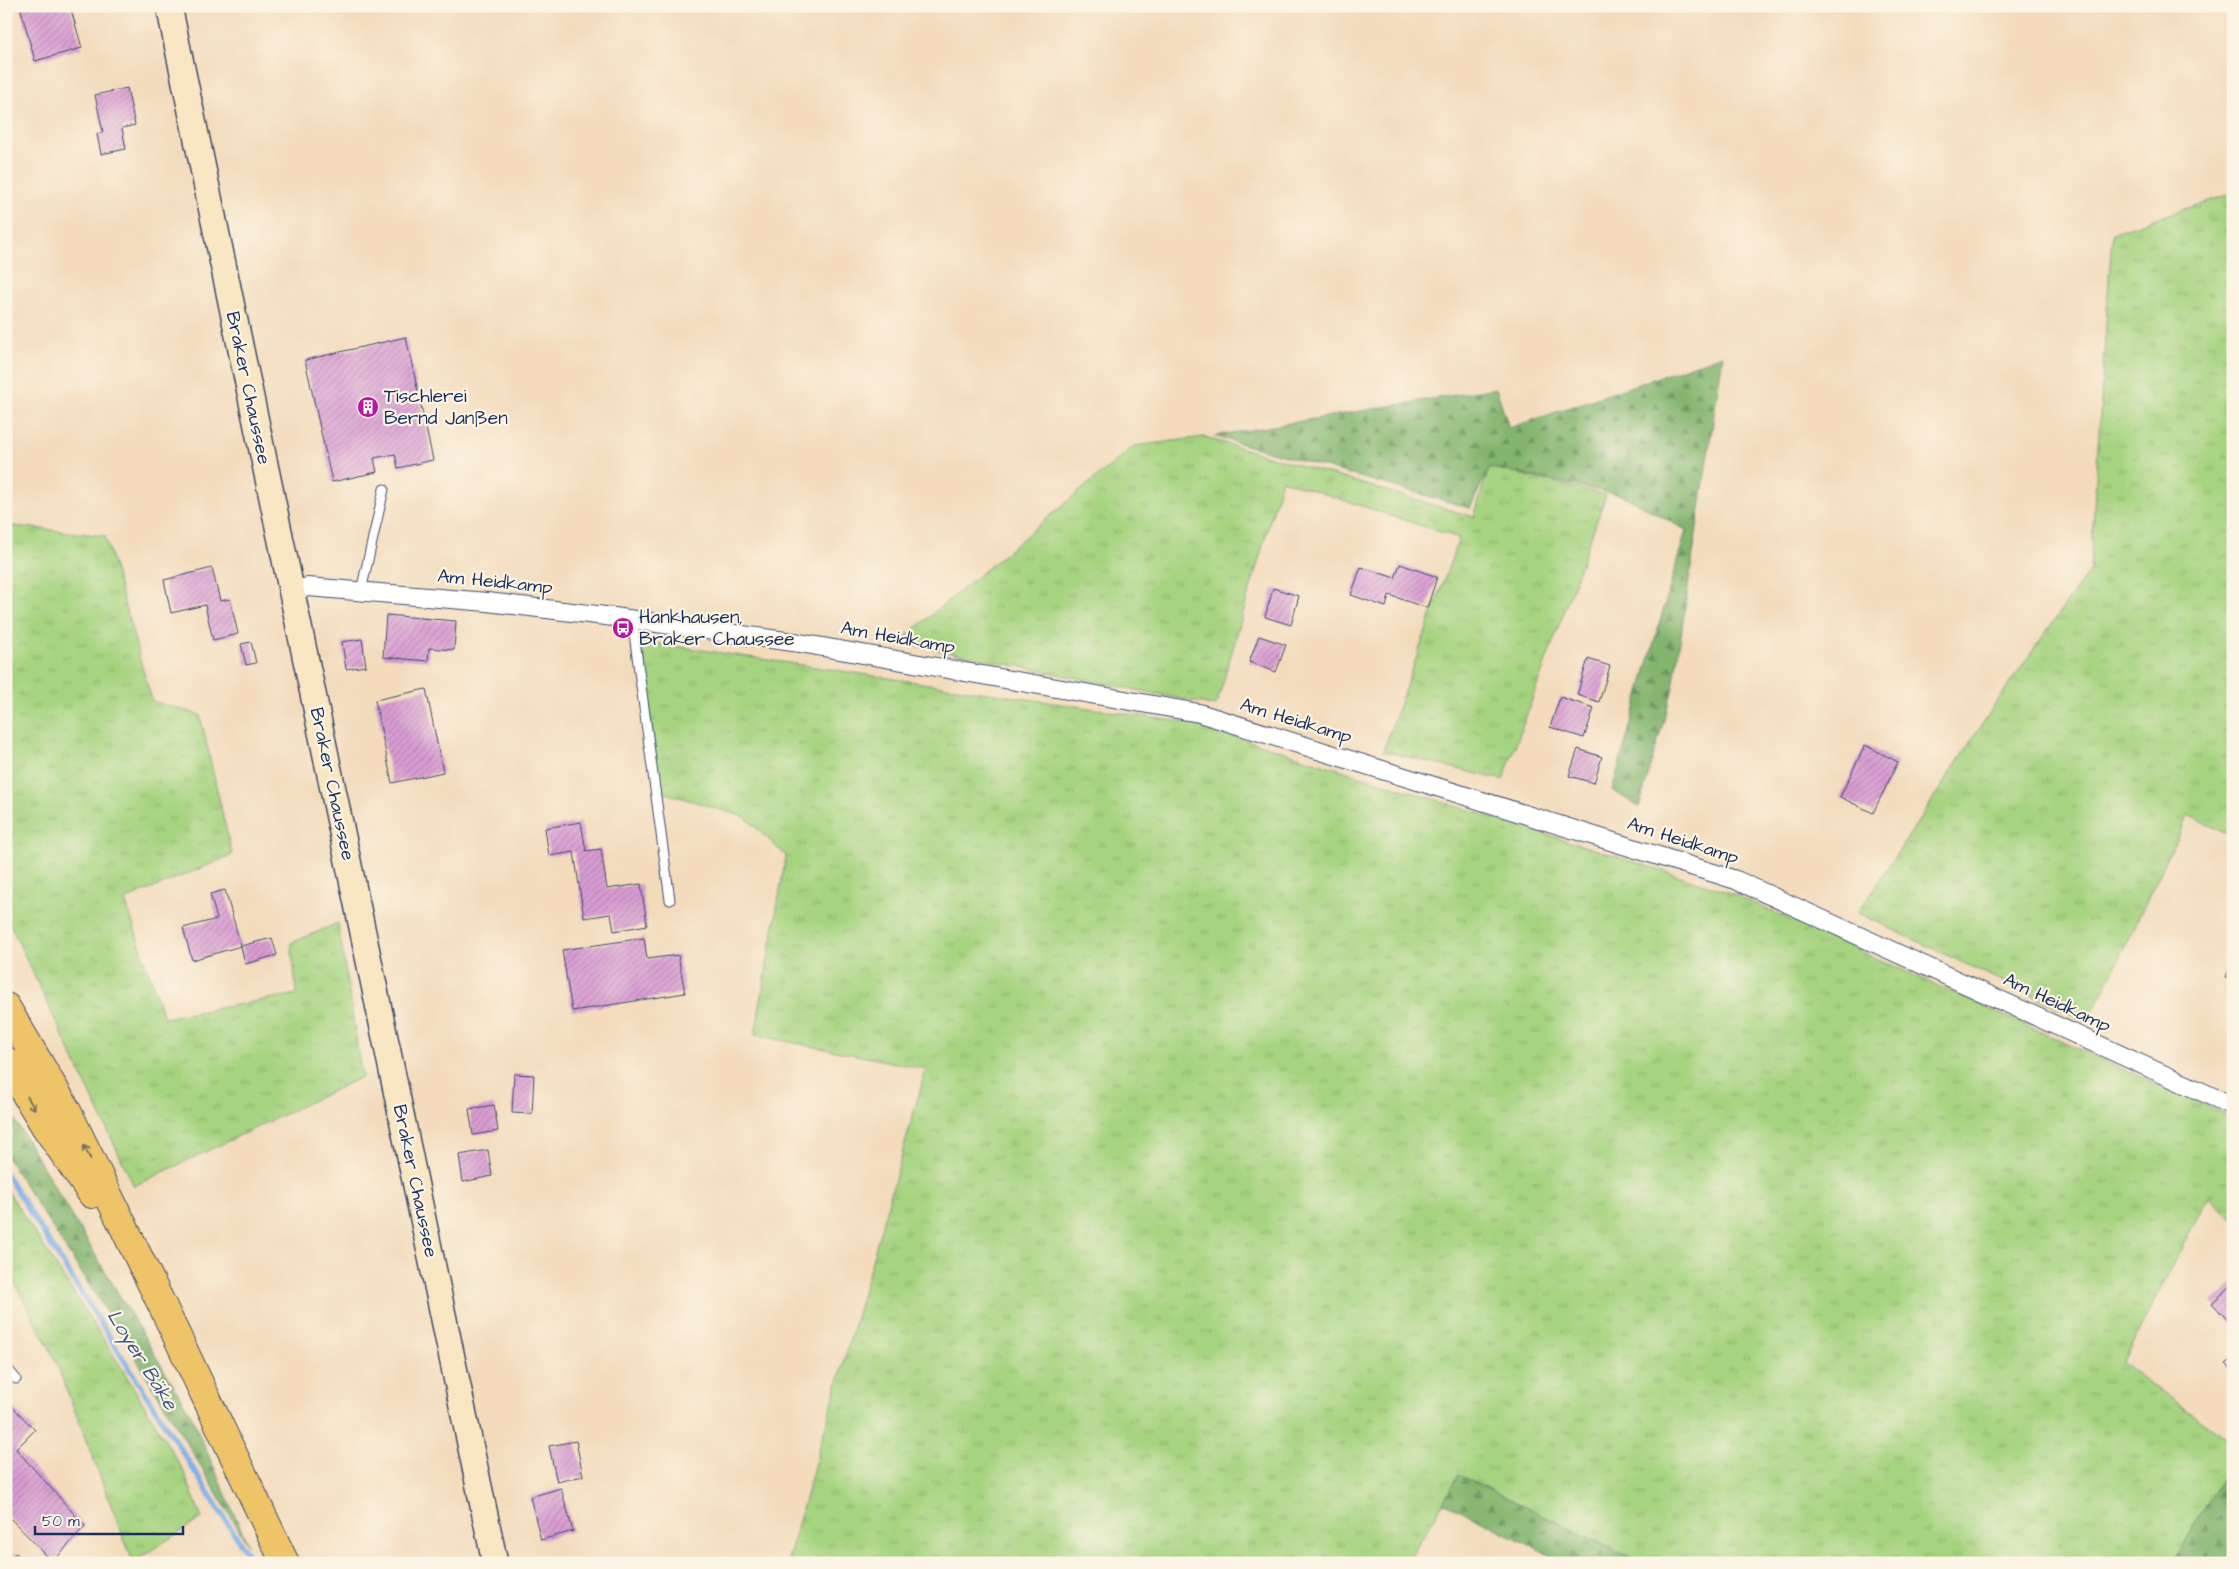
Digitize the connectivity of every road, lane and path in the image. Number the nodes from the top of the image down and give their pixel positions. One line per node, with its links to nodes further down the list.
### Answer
1 (168, 6): 3 (street, Braker Chaussee)
2 (384, 489): 4 (lane)
3 (291, 591): 4 (street, Am Heidkamp); 14 (street, Braker Chaussee)
4 (361, 591): 5 (street, Am Heidkamp)
5 (632, 620): 6 (lane); 9 (street, Am Heidkamp)
6 (670, 900)
7 (6, 1007): 10 (highway, one-way to 7)
8 (6, 1061): 10 (highway, one-way to 10)
9 (2233, 1106)
10 (162, 1305): 13 (highway)
11 (6, 1368): 12 (lane)
12 (16, 1379)
13 (285, 1563)
14 (495, 1563)

